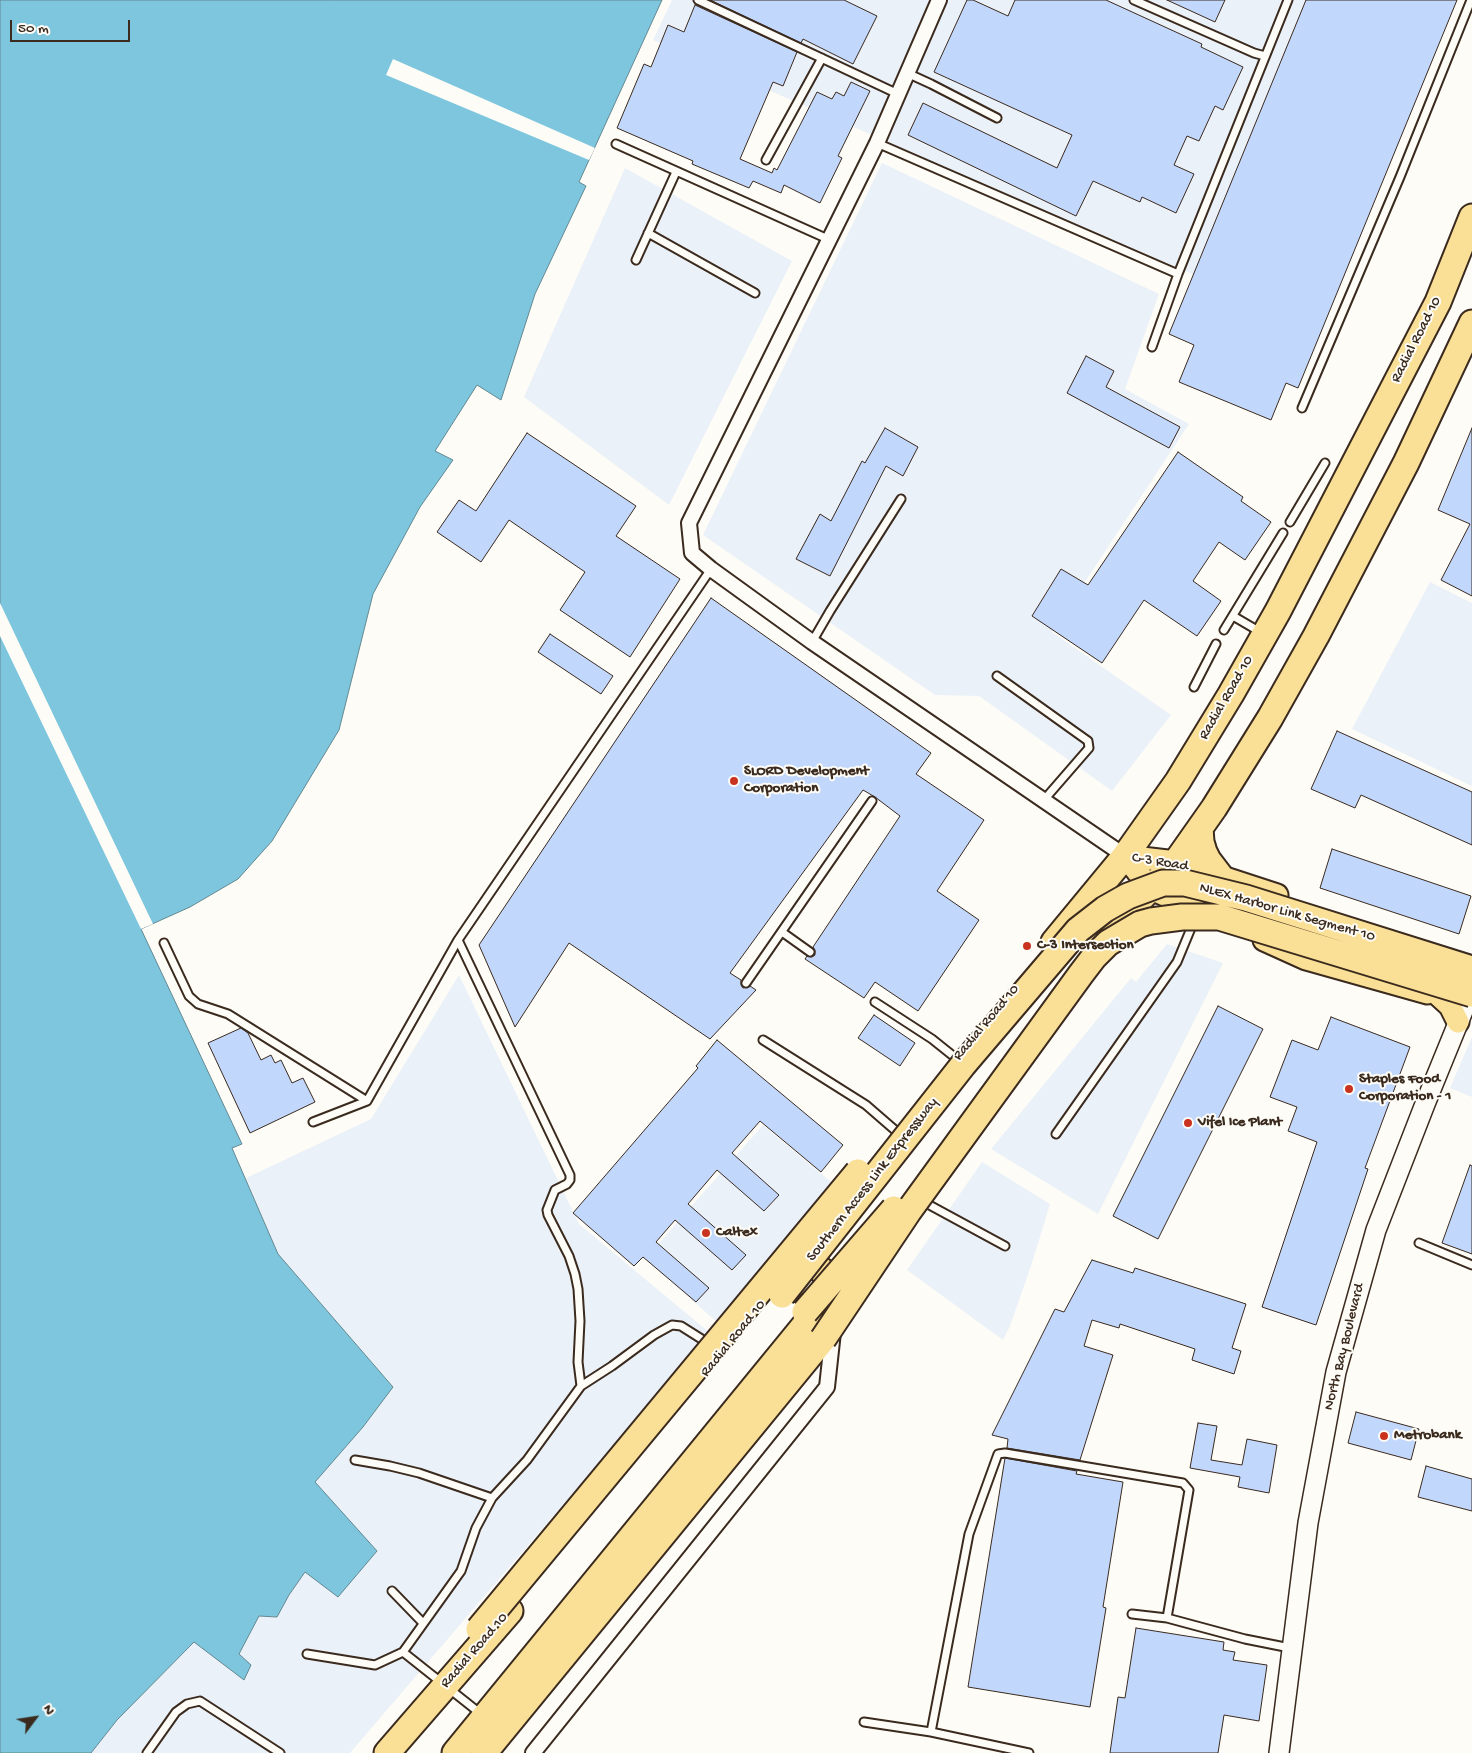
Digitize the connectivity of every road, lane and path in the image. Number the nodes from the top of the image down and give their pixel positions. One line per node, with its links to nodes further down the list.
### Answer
1 (698, 0): 7 (lane)
2 (939, 0): 8 (street)
3 (1134, 0): 6 (lane)
4 (1288, 0): 6 (lane)
5 (1471, 0): 23 (lane)
6 (1265, 56): 19 (lane)
7 (822, 58): 9 (lane); 13 (lane)
8 (907, 73): 9 (street); 10 (lane)
9 (898, 94): 12 (street)
10 (997, 118)
11 (616, 144): 14 (lane)
12 (876, 144): 17 (street); 19 (lane)
13 (766, 160)
14 (676, 172): 16 (lane); 17 (lane)
15 (1472, 217): 31 (highway, Radial Road 10)
16 (648, 233): 18 (lane); 20 (lane)
17 (830, 240): 28 (street)
18 (636, 260)
19 (1178, 274): 22 (lane)
20 (755, 293)
21 (1472, 323): 38 (highway)
22 (1152, 347)
23 (1302, 408)
24 (1325, 463): 26 (lane)
25 (900, 499): 32 (lane)
26 (1290, 522)
27 (1283, 533): 29 (lane)
28 (711, 569): 32 (street); 46 (lane)
29 (1233, 616): 30 (lane); 31 (lane)
30 (1224, 630)
31 (1264, 634): 39 (highway, Radial Road 10)
32 (812, 642): 37 (street)
33 (1216, 644): 35 (lane)
34 (997, 676): 37 (lane)
35 (1194, 687)
36 (872, 801): 44 (lane)
37 (1043, 801): 39 (street)
38 (1200, 828): 40 (highway); 41 (highway)
39 (1125, 856): 40 (main road, C-3 Road); 42 (main road, C-3 Road); 55 (highway, Radial Road 10)
40 (1176, 862): 41 (main road, C-3 Road); 42 (highway)
41 (1221, 877): 49 (main road, C-3 Road)
42 (1151, 889): 43 (main road, C-3 Road); 45 (highway)
43 (1196, 908): 45 (highway); 53 (main road, C-3 Road); 60 (lane)
44 (782, 932): 48 (lane); 51 (lane)
45 (1106, 935): 61 (highway)
46 (458, 940): 57 (lane); 70 (lane)
47 (164, 943): 57 (lane)
48 (810, 952)
49 (1472, 958)
50 (1472, 969): 55 (highway, NLEX Harbor Link Segment 10, bridge)
51 (746, 983)
52 (876, 1002): 55 (lane)
53 (1468, 1003): 56 (highway, NLEX Harbor Link Segment 10, bridge); 77 (main road, North Bay Boulevard)
54 (763, 1040): 59 (lane)
55 (960, 1062): 59 (highway, Radial Road 10); 67 (highway, Southern Access Link Expressway, bridge); 80 (highway, bridge)
56 (994, 1091): 68 (highway, Southern Access Link Expressway, bridge); 82 (highway, bridge)
57 (367, 1100): 58 (lane)
58 (313, 1122)
59 (896, 1132): 64 (highway, Radial Road 10)
60 (1056, 1134)
61 (908, 1193): 63 (lane); 66 (highway)
62 (1419, 1243): 65 (lane)
63 (1005, 1246)
64 (802, 1253): 66 (highway); 69 (highway, Radial Road 10)
65 (1472, 1265)
66 (838, 1285): 82 (highway); 89 (street)
67 (782, 1295)
68 (805, 1312)
69 (724, 1353): 70 (lane); 80 (highway, Radial Road 10)
70 (581, 1386): 72 (lane)
71 (355, 1460): 72 (lane)
72 (492, 1498): 76 (lane)
73 (392, 1591): 76 (lane)
74 (1132, 1614): 75 (lane)
75 (1167, 1618): 77 (lane); 83 (lane)
76 (423, 1623): 78 (lane)
77 (1293, 1649): 91 (main road, North Bay Boulevard)
78 (403, 1652): 79 (lane); 80 (lane)
79 (306, 1654)
80 (445, 1685): 82 (lane); 86 (highway, Radial Road 10)
81 (864, 1722): 83 (lane)
82 (494, 1723): 87 (highway); 88 (highway)
83 (931, 1732): 90 (lane)
84 (147, 1753): 85 (lane)
85 (280, 1753)
86 (387, 1753)
87 (455, 1753)
88 (484, 1753)
89 (533, 1753)
90 (1029, 1753)
91 (1279, 1753)

